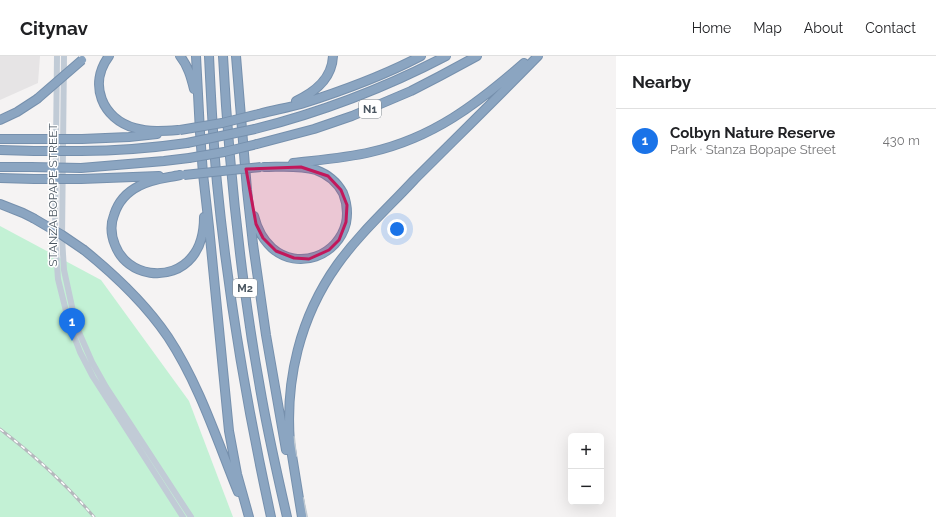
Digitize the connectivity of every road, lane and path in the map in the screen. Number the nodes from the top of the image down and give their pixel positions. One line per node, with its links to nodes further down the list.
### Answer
1 (58, 56): 36 (main road, STANZA BOPAPE STREET)
2 (64, 56): 37 (main road, STANZA BOPAPE STREET)
3 (109, 56): 20 (highway)
4 (180, 56): 21 (highway)
5 (196, 56): 21 (highway)
6 (209, 56): 39 (highway, M2)
7 (223, 56): 40 (highway, M2)
8 (236, 56): 18 (highway)
9 (241, 56): 18 (highway)
10 (333, 56): 17 (highway)
11 (421, 56): 17 (highway)
12 (446, 56): 23 (highway, N1, bridge)
13 (477, 56): 25 (highway, N1, bridge)
14 (533, 56): 26 (highway)
15 (538, 56): 31 (highway)
16 (84, 58): 19 (highway, bridge)
17 (260, 113): 20 (highway, bridge)
18 (242, 119): 24 (highway)
19 (0, 120)
20 (179, 130): 22 (highway, bridge)
21 (200, 132): 27 (highway)
22 (0, 139)
23 (0, 150)
24 (245, 162): 26 (highway); 41 (highway)
25 (0, 167)
26 (262, 167): 28 (highway, bridge)
27 (203, 174): 28 (highway); 38 (highway)
28 (182, 175): 29 (highway, bridge)
29 (0, 178)
30 (0, 204): 38 (highway, bridge)
31 (292, 375): 32 (lane); 41 (highway)
32 (293, 415)
33 (294, 432): 34 (lane)
34 (297, 461)
35 (303, 497): 42 (lane)
36 (183, 517)
37 (191, 517)
38 (248, 517)
39 (271, 517)
40 (287, 517)
41 (301, 517)
42 (307, 517)

